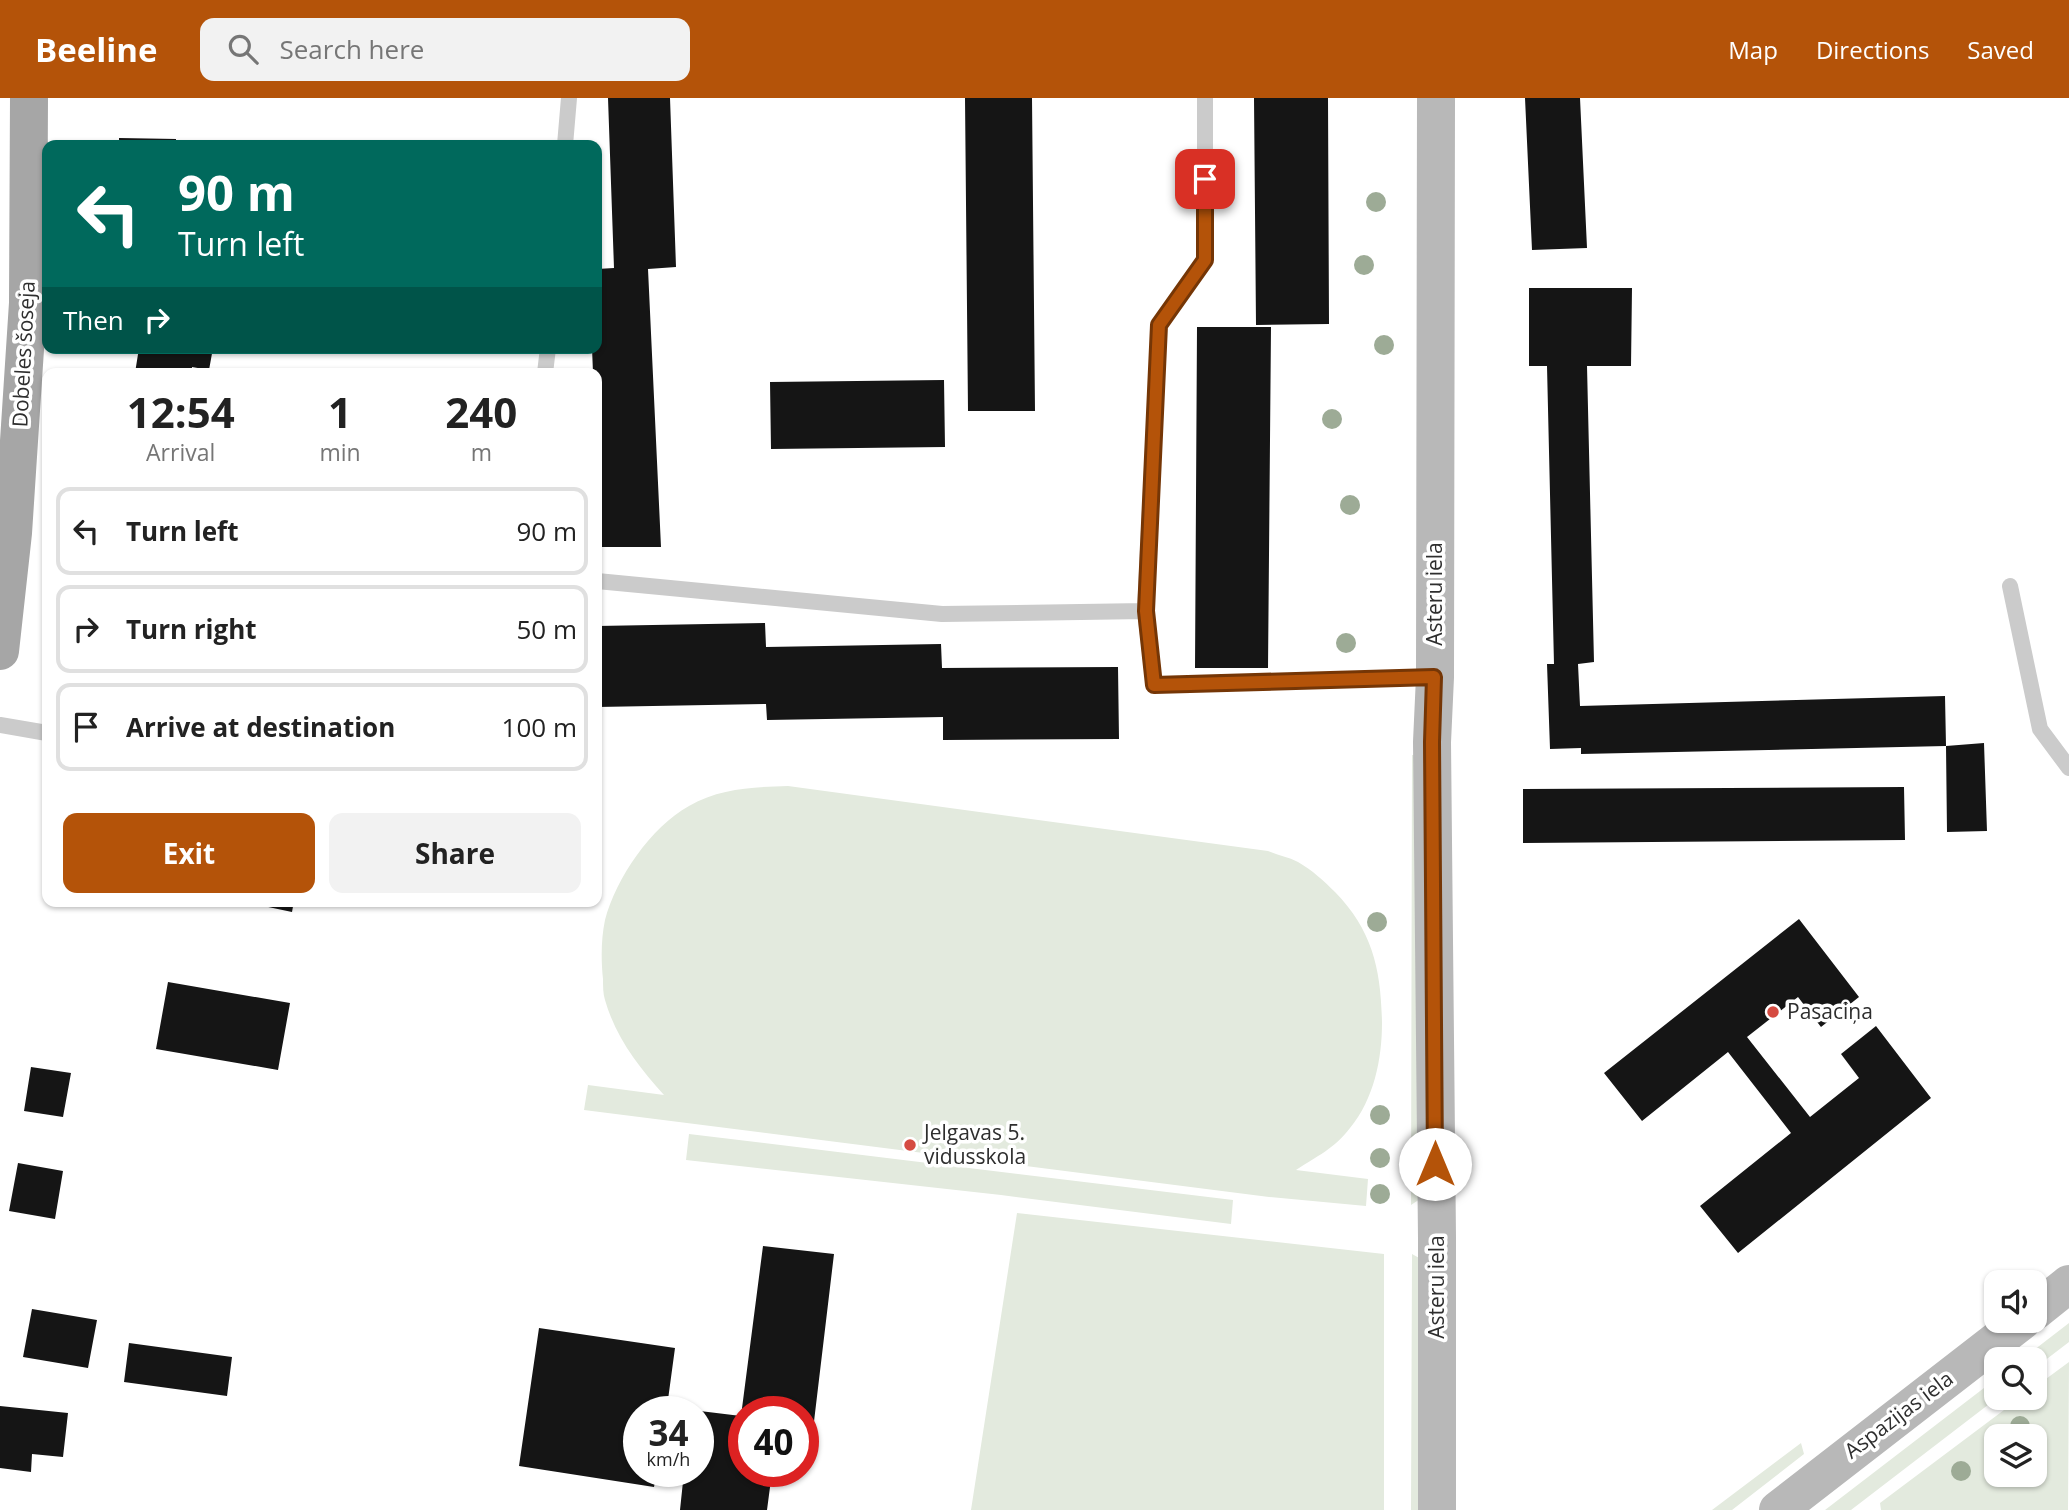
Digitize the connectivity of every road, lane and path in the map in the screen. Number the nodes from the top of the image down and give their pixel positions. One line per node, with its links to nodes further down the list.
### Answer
1 (29, 98): 9 (main road, Dobeles šoseja)
2 (569, 98): 5 (lane)
3 (1205, 98): 8 (lane)
4 (1436, 98): 10 (street, Asteru iela)
5 (565, 140)
6 (602, 581): 8 (lane)
7 (2010, 586): 13 (lane)
8 (1146, 611): 10 (lane)
9 (0, 651)
10 (1434, 677): 17 (street, Asteru iela)
11 (0, 725): 12 (lane)
12 (42, 732)
13 (2069, 768)
14 (2069, 1284): 15 (street)
15 (2047, 1301)
16 (2007, 1333): 18 (street, Aspazijas iela)
17 (1437, 1510)
18 (1778, 1510)

